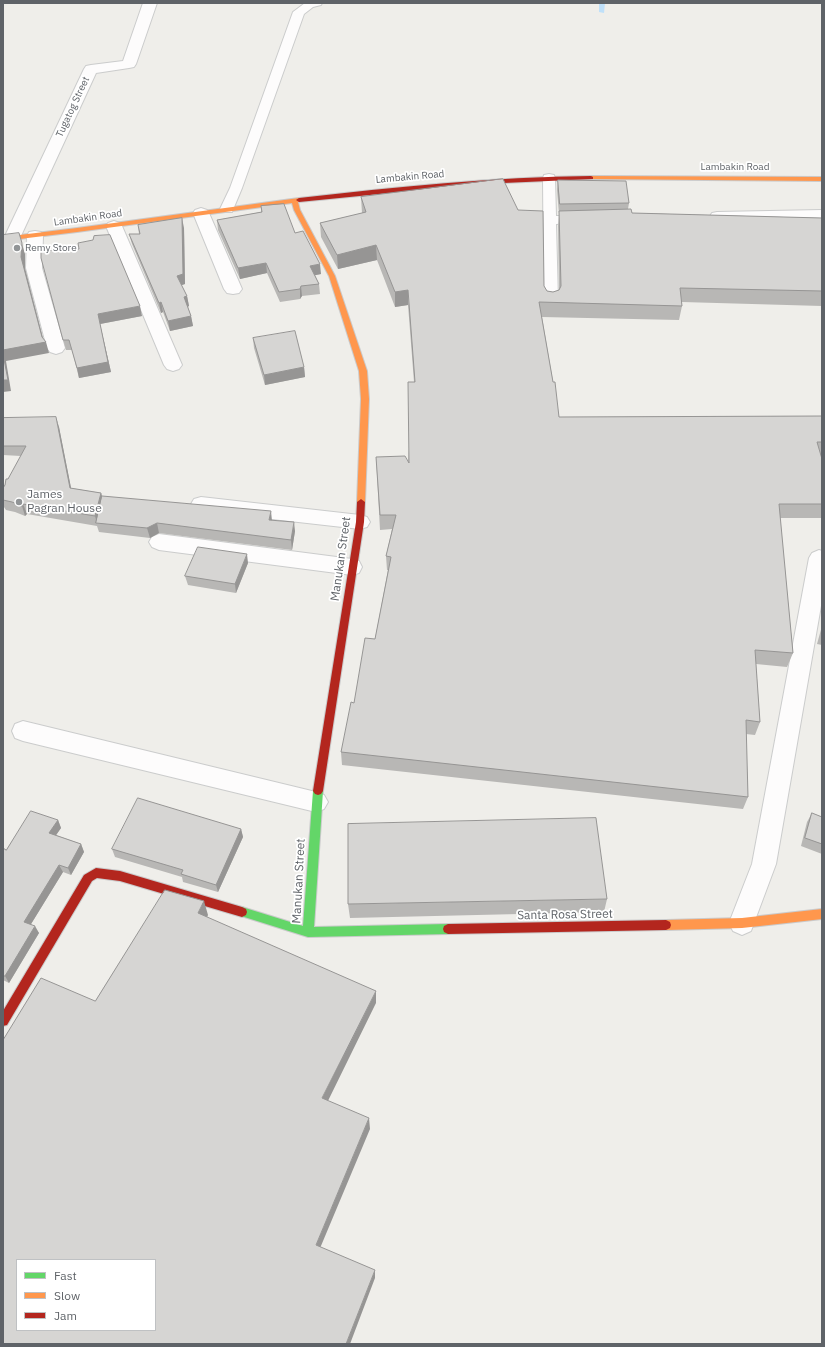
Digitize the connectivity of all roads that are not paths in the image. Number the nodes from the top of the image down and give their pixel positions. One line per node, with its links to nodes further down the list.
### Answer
1 (150, 3): 14 (street, Tugatog Street)
2 (317, 3): 6 (lane)
3 (549, 178): 4 (street, Lambakin Road); 5 (street, Lambakin Road); 11 (lane)
4 (822, 179)
5 (295, 201): 6 (street, Lambakin Road); 20 (street, Manukan Street)
6 (227, 209): 7 (street, Lambakin Road)
7 (201, 213): 12 (street, Lambakin Road); 15 (street)
8 (822, 214): 9 (lane)
9 (702, 216)
10 (598, 219): 11 (lane)
11 (550, 220): 16 (lane)
12 (114, 226): 13 (street, Lambakin Road); 18 (street)
13 (35, 236): 14 (street, Lambakin Road); 17 (street)
14 (7, 238)
15 (233, 289)
16 (551, 301)
17 (56, 348)
18 (173, 365)
19 (200, 504): 20 (street)
20 (360, 522): 23 (street, Manukan Street)
21 (159, 542): 23 (street)
22 (822, 559): 27 (street)
23 (352, 567): 25 (street, Manukan Street)
24 (23, 731): 25 (street)
25 (316, 802): 28 (street, Manukan Street)
26 (822, 914): 27 (street, Santa Rosa Street)
27 (742, 923): 28 (street, Santa Rosa Street)
28 (308, 932): 29 (street, Santa Rosa Street)
29 (3, 1021)

